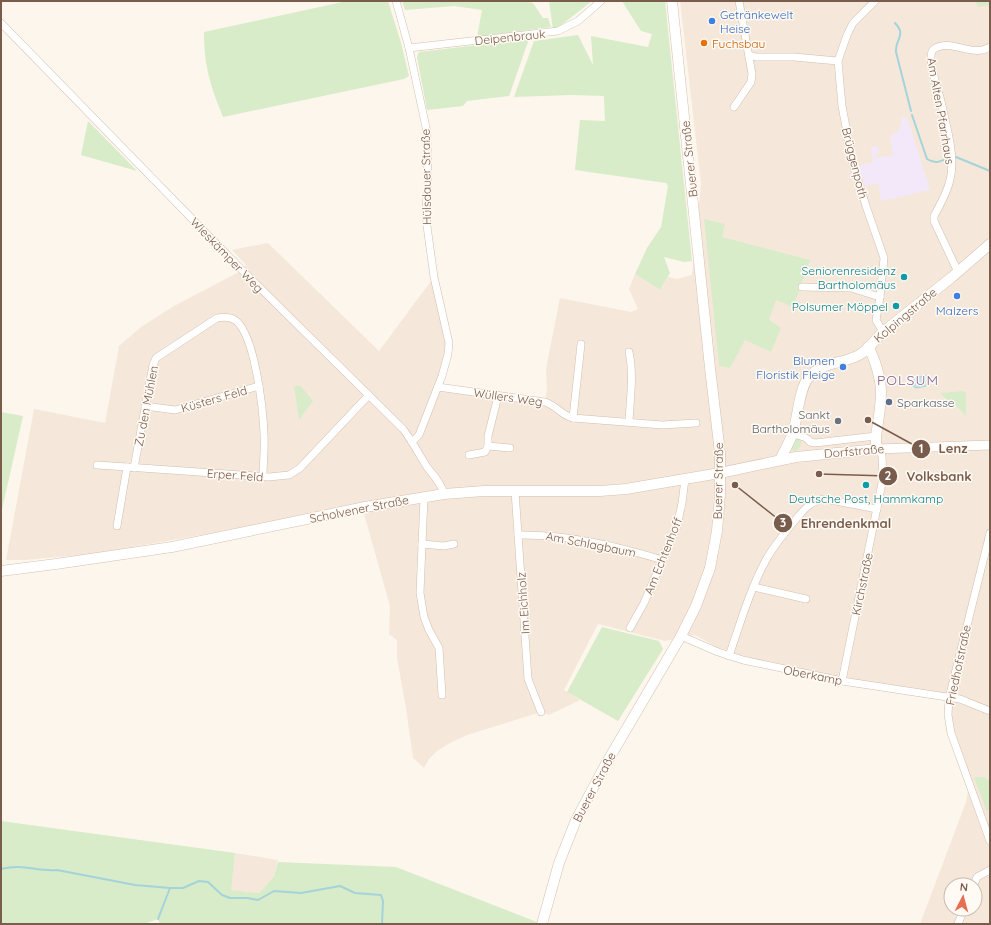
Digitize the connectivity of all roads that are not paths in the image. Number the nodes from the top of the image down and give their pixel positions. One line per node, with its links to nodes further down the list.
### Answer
1 (396, 1): 8 (street, Hülsdauer Straße)
2 (601, 1): 8 (street, Deipenbrauk)
3 (672, 1): 39 (main road, Buerer Straße)
4 (739, 1): 9 (street)
5 (875, 1): 10 (street, Brüggenpoth)
6 (1, 23): 22 (street, Wieskämper Weg)
7 (990, 47): 13 (street, Am Alten Pfarrhaus)
8 (409, 48): 21 (street, Hülsdauer Straße)
9 (749, 55): 10 (street); 11 (street)
10 (838, 61): 15 (street, Brüggenpoth)
11 (734, 107)
12 (990, 244): 13 (main road, Kolpingstraße)
13 (958, 272): 16 (main road, Kolpingstraße)
14 (802, 287): 15 (street)
15 (880, 297): 16 (street, Brüggenpoth)
16 (883, 332): 18 (main road, Kolpingstraße)
17 (581, 344): 25 (street)
18 (868, 347): 28 (main road, Kolpingstraße); 29 (main road, Kirchstraße)
19 (629, 352): 26 (street)
20 (259, 386): 24 (street, Küsters Feld); 24 (street, Zu den Mühlen); 40 (street, Zu den Mühlen)
21 (438, 387): 23 (street, Wüllers Weg); 30 (street, Hülsdauer Straße)
22 (369, 395): 30 (street, Wieskämper Weg); 40 (street, Erper Feld)
23 (498, 396): 25 (street, Wüllers Weg); 32 (street)
24 (145, 406): 38 (street, Zu den Mühlen)
25 (573, 418): 26 (street, Wüllers Weg)
26 (629, 422): 27 (street, Wüllers Weg)
27 (696, 423)
28 (792, 434): 29 (street); 36 (main road, Kolpingstraße)
29 (876, 436): 34 (main road, Kirchstraße)
30 (412, 442): 43 (street, Wieskämper Weg)
31 (990, 445): 34 (street, Dorfstraße)
32 (488, 446): 33 (street); 35 (street)
33 (510, 448)
34 (878, 449): 36 (main road, Dorfstraße); 45 (street, Kirchstraße)
35 (468, 455)
36 (780, 460): 39 (main road, Dorfstraße)
37 (97, 465): 38 (street, Erper Feld)
38 (131, 468): 40 (street, Erper Feld); 46 (street)
39 (720, 474): 41 (main road, Scholvener Straße); 56 (main road, Buerer Straße)
40 (263, 477)
41 (685, 479): 42 (main road, Scholvener Straße); 51 (street, Am Echtenhoff)
42 (516, 491): 43 (main road, Scholvener Straße); 48 (street, Im Eichholz)
43 (444, 494): 44 (main road, Scholvener Straße)
44 (424, 497): 49 (street); 52 (main road, Scholvener Straße)
45 (877, 509): 53 (street); 58 (street, Kirchstraße)
46 (117, 526)
47 (990, 534): 60 (street, Friedhofstraße)
48 (518, 535): 51 (street, Am Schlagbaum); 62 (street, Im Eichholz)
49 (422, 544): 50 (street); 59 (street)
50 (454, 544)
51 (662, 560): 55 (street, Am Echtenhoff)
52 (1, 571)
53 (754, 587): 54 (street); 57 (street)
54 (806, 599)
55 (630, 628)
56 (681, 636): 57 (street, Oberkamp); 66 (main road, Buerer Straße)
57 (730, 656): 58 (street, Oberkamp)
58 (842, 681): 60 (street, Oberkamp)
59 (442, 695)
60 (949, 698): 61 (street, Oberkamp); 63 (street, Friedhofstraße)
61 (990, 711)
62 (541, 712)
63 (990, 841)
64 (990, 870): 65 (street)
65 (977, 877)
66 (542, 924)

